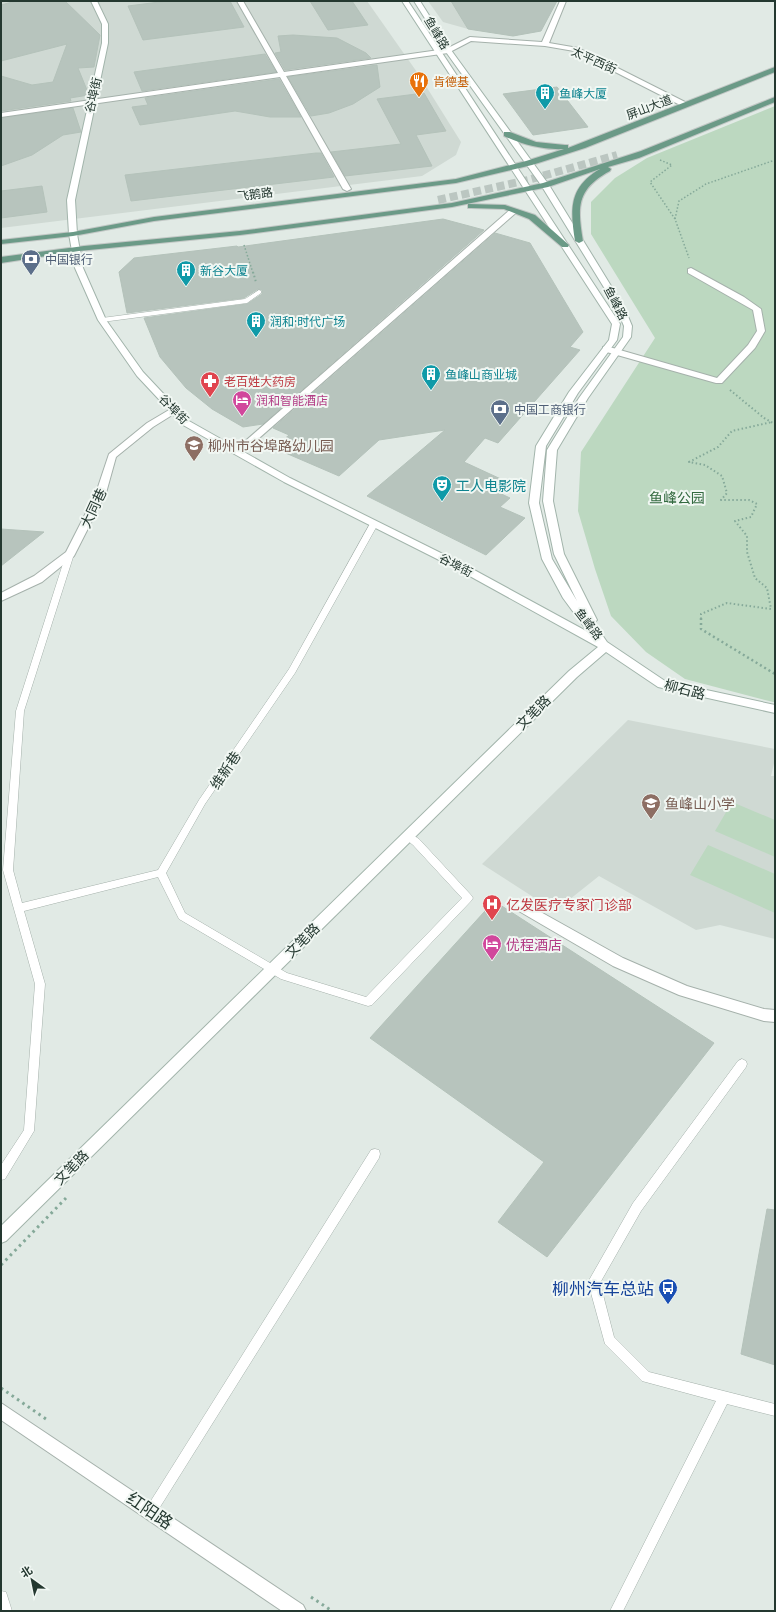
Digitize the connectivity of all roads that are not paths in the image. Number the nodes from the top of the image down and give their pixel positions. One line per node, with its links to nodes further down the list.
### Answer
1 (94, 1): 12 (street, 谷埠街)
2 (240, 1): 10 (street)
3 (405, 1): 8 (street, 鱼峰路)
4 (417, 1): 7 (street, 鱼峰路)
5 (564, 1): 6 (street)
6 (545, 44): 7 (street, 太平西街); 13 (street, 太平西街)
7 (448, 51): 8 (street, 太平西街); 16 (street, 鱼峰路)
8 (438, 53): 10 (street, 太平西街); 21 (street, 鱼峰路)
9 (775, 69): 13 (main road, 屏山大道)
10 (283, 75): 12 (street, 太平西街); 23 (street)
11 (775, 98): 18 (main road)
12 (91, 102): 15 (street, 太平西街); 28 (street, 谷埠街)
13 (687, 105): 17 (main road, 屏山大道)
14 (725, 110): 19 (main road)
15 (1, 115)
16 (507, 134): 17 (main road); 20 (street, 鱼峰路)
17 (582, 146): 20 (main road, 屏山大道)
18 (643, 153): 22 (main road); 29 (main road)
19 (617, 155)
20 (529, 163): 21 (main road, 飞鹅路); 22 (street, 鱼峰路)
21 (512, 167): 24 (street, 鱼峰路); 28 (main road, 飞鹅路)
22 (545, 185): 24 (main road); 29 (street, 鱼峰路)
23 (347, 189)
24 (527, 189): 26 (main road); 31 (street, 鱼峰路)
25 (438, 200): 32 (main road)
26 (452, 205): 27 (main road); 32 (main road)
27 (514, 211): 31 (main road); 40 (street)
28 (72, 234): 30 (main road, 飞鹅路); 32 (street, 谷埠街)
29 (579, 241): 38 (street, 鱼峰路)
30 (1, 242)
31 (565, 245): 37 (street, 鱼峰路)
32 (76, 249): 33 (main road); 36 (street, 谷埠街)
33 (1, 260)
34 (691, 271): 38 (street)
35 (259, 292): 36 (lane)
36 (102, 320): 39 (street, 谷埠街)
37 (606, 349): 38 (street); 44 (street, 鱼峰路)
38 (616, 352): 44 (street, 鱼峰路)
39 (174, 410): 40 (street, 谷埠街); 42 (street, 大同巷)
40 (238, 452): 41 (street, 谷埠街)
41 (374, 524): 44 (street, 谷埠街); 47 (lane, 维新巷)
42 (70, 554): 43 (street, 大同巷); 49 (lane)
43 (1, 597)
44 (606, 646): 45 (street, 柳石路); 46 (street, 文笔路)
45 (775, 710)
46 (407, 836): 50 (street, 文笔路); 50 (lane)
47 (161, 873): 49 (lane); 50 (lane)
48 (521, 906): 51 (street)
49 (19, 908): 54 (lane)
50 (272, 969): 55 (street, 文笔路)
51 (775, 1016)
52 (742, 1064): 56 (lane)
53 (375, 1154): 59 (lane)
54 (1, 1175)
55 (1, 1236)
56 (724, 1398): 58 (lane); 63 (lane)
57 (1, 1410): 59 (street, 红阳路)
58 (775, 1410)
59 (151, 1511): 62 (street, 红阳路)
60 (1, 1597): 61 (lane)
61 (6, 1611)
62 (297, 1611)
63 (616, 1611)

